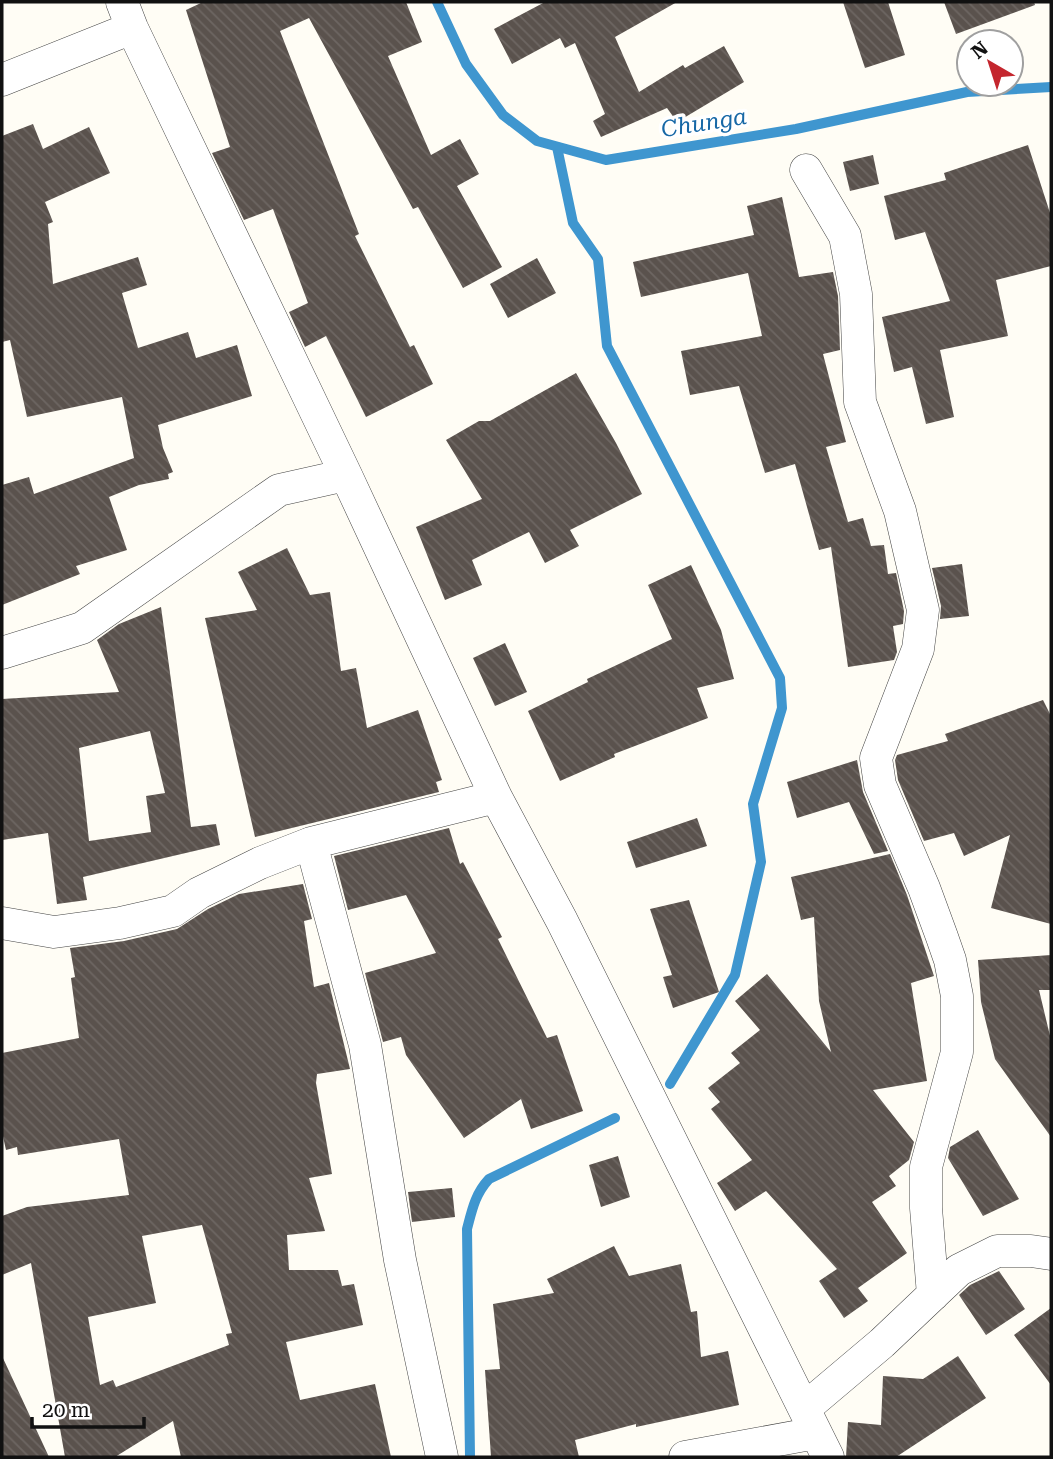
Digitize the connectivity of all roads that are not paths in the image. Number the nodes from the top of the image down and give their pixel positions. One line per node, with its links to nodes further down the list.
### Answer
1 (127, 15): 2 (street); 4 (street)
2 (2, 80)
3 (806, 170): 10 (street)
4 (346, 475): 5 (street); 6 (street)
5 (2, 653)
6 (496, 797): 7 (street); 11 (street)
7 (311, 843): 8 (street); 12 (street)
8 (2, 923)
9 (1051, 1254): 10 (street)
10 (933, 1294): 11 (street)
11 (816, 1433): 13 (street)
12 (442, 1457)
13 (685, 1457)

